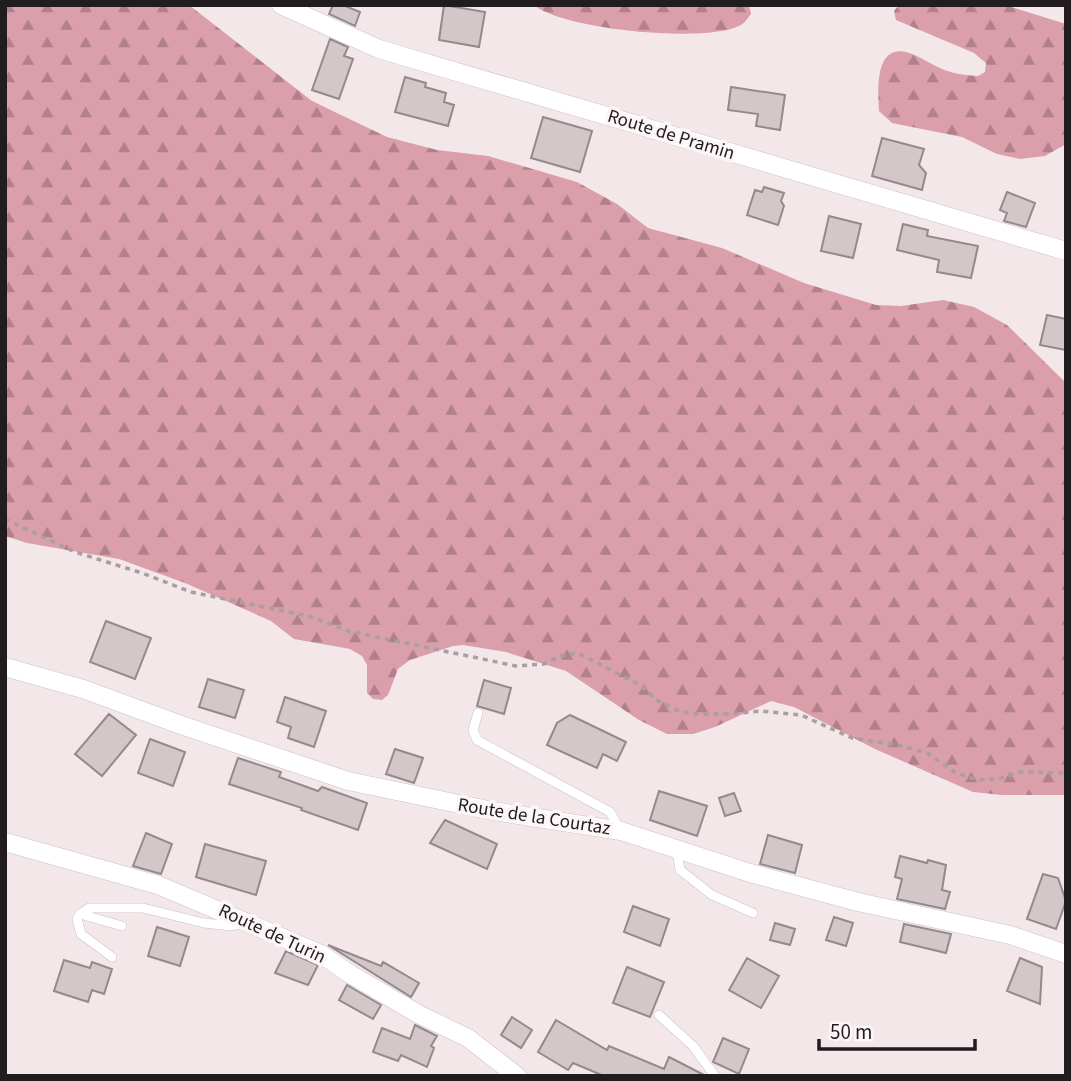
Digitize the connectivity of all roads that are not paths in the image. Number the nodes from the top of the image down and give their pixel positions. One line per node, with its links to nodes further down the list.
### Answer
1 (281, 5): 2 (street, Route de Pramin)
2 (1066, 251)
3 (5, 667): 5 (street, Route de la Courtaz)
4 (478, 713): 5 (lane)
5 (621, 831): 7 (street, Route de la Courtaz)
6 (5, 842): 10 (street, Route de Turin)
7 (677, 850): 8 (lane); 12 (street, Route de la Courtaz)
8 (753, 913)
9 (80, 914): 10 (lane); 11 (lane); 13 (lane)
10 (243, 919): 15 (street, Route de Turin)
11 (122, 926)
12 (1066, 954)
13 (112, 957)
14 (659, 1015): 16 (lane)
15 (517, 1076)
16 (715, 1076)

